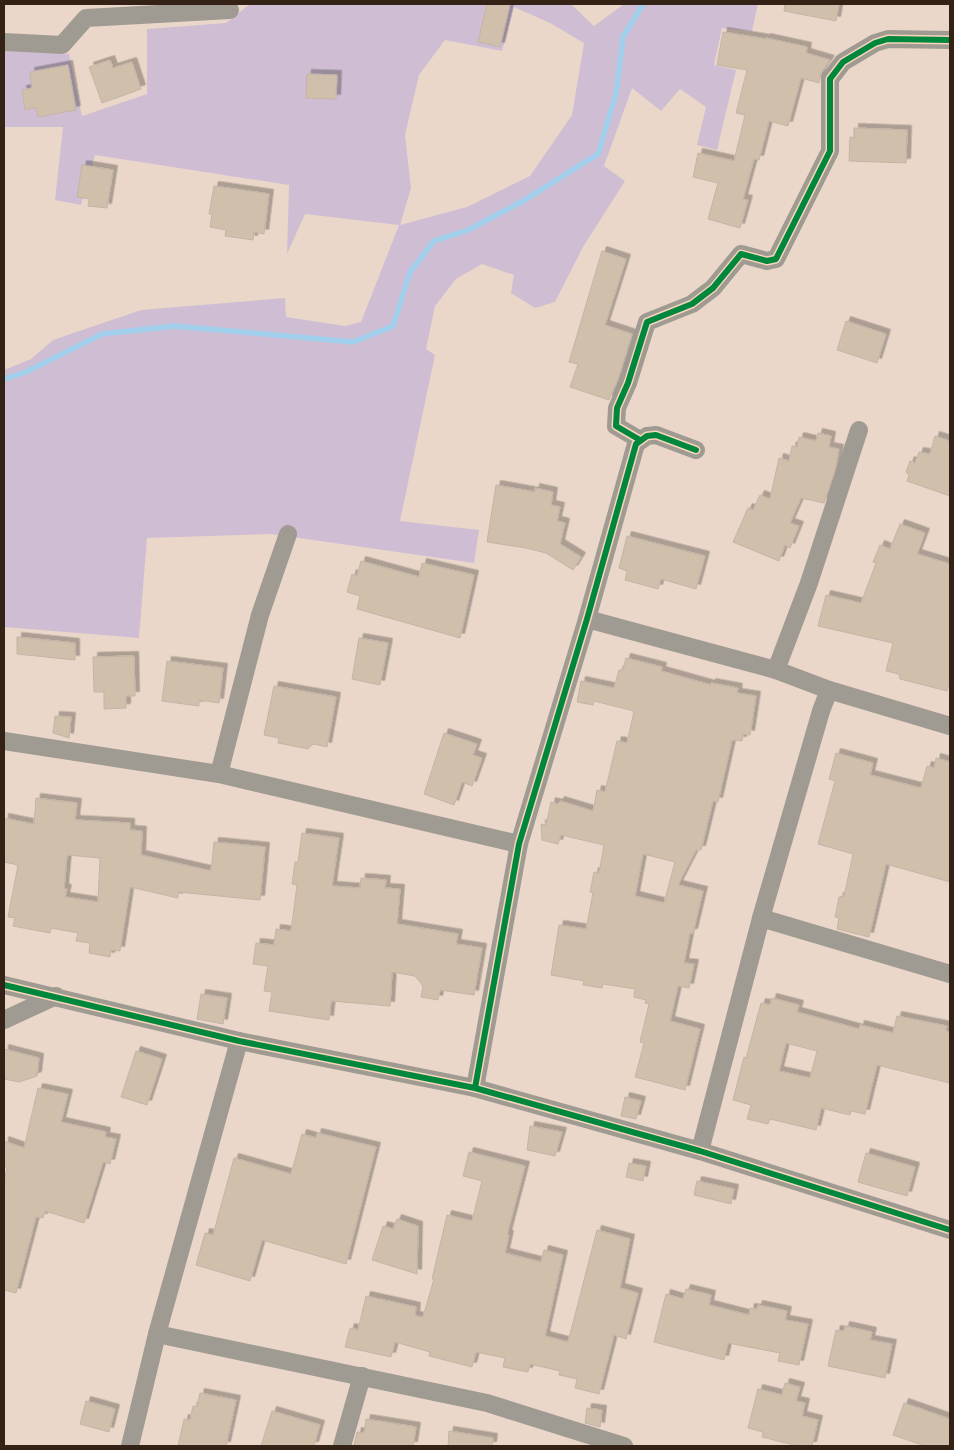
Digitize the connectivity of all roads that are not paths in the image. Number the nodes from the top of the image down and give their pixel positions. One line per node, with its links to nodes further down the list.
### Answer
1 (230, 10): 3 (street)
2 (950, 40): 5 (street)
3 (4, 42)
4 (859, 430): 9 (street)
5 (640, 440): 6 (street); 8 (street)
6 (696, 450)
7 (288, 534): 13 (street)
8 (587, 619): 9 (street); 14 (street)
9 (776, 670): 10 (street)
10 (829, 690): 11 (street); 15 (street)
11 (950, 726)
12 (4, 741): 13 (street)
13 (219, 774): 14 (street)
14 (519, 844): 21 (street)
15 (761, 918): 16 (street); 22 (street)
16 (950, 974)
17 (4, 984): 18 (street)
18 (56, 996): 19 (street); 20 (street)
19 (4, 1020)
20 (239, 1042): 21 (street); 24 (street)
21 (475, 1088): 22 (street)
22 (700, 1150): 23 (street)
23 (950, 1230)
24 (157, 1334): 25 (street); 27 (street)
25 (362, 1376): 26 (street); 28 (street)
26 (615, 1445)
27 (130, 1446)
28 (342, 1446)

